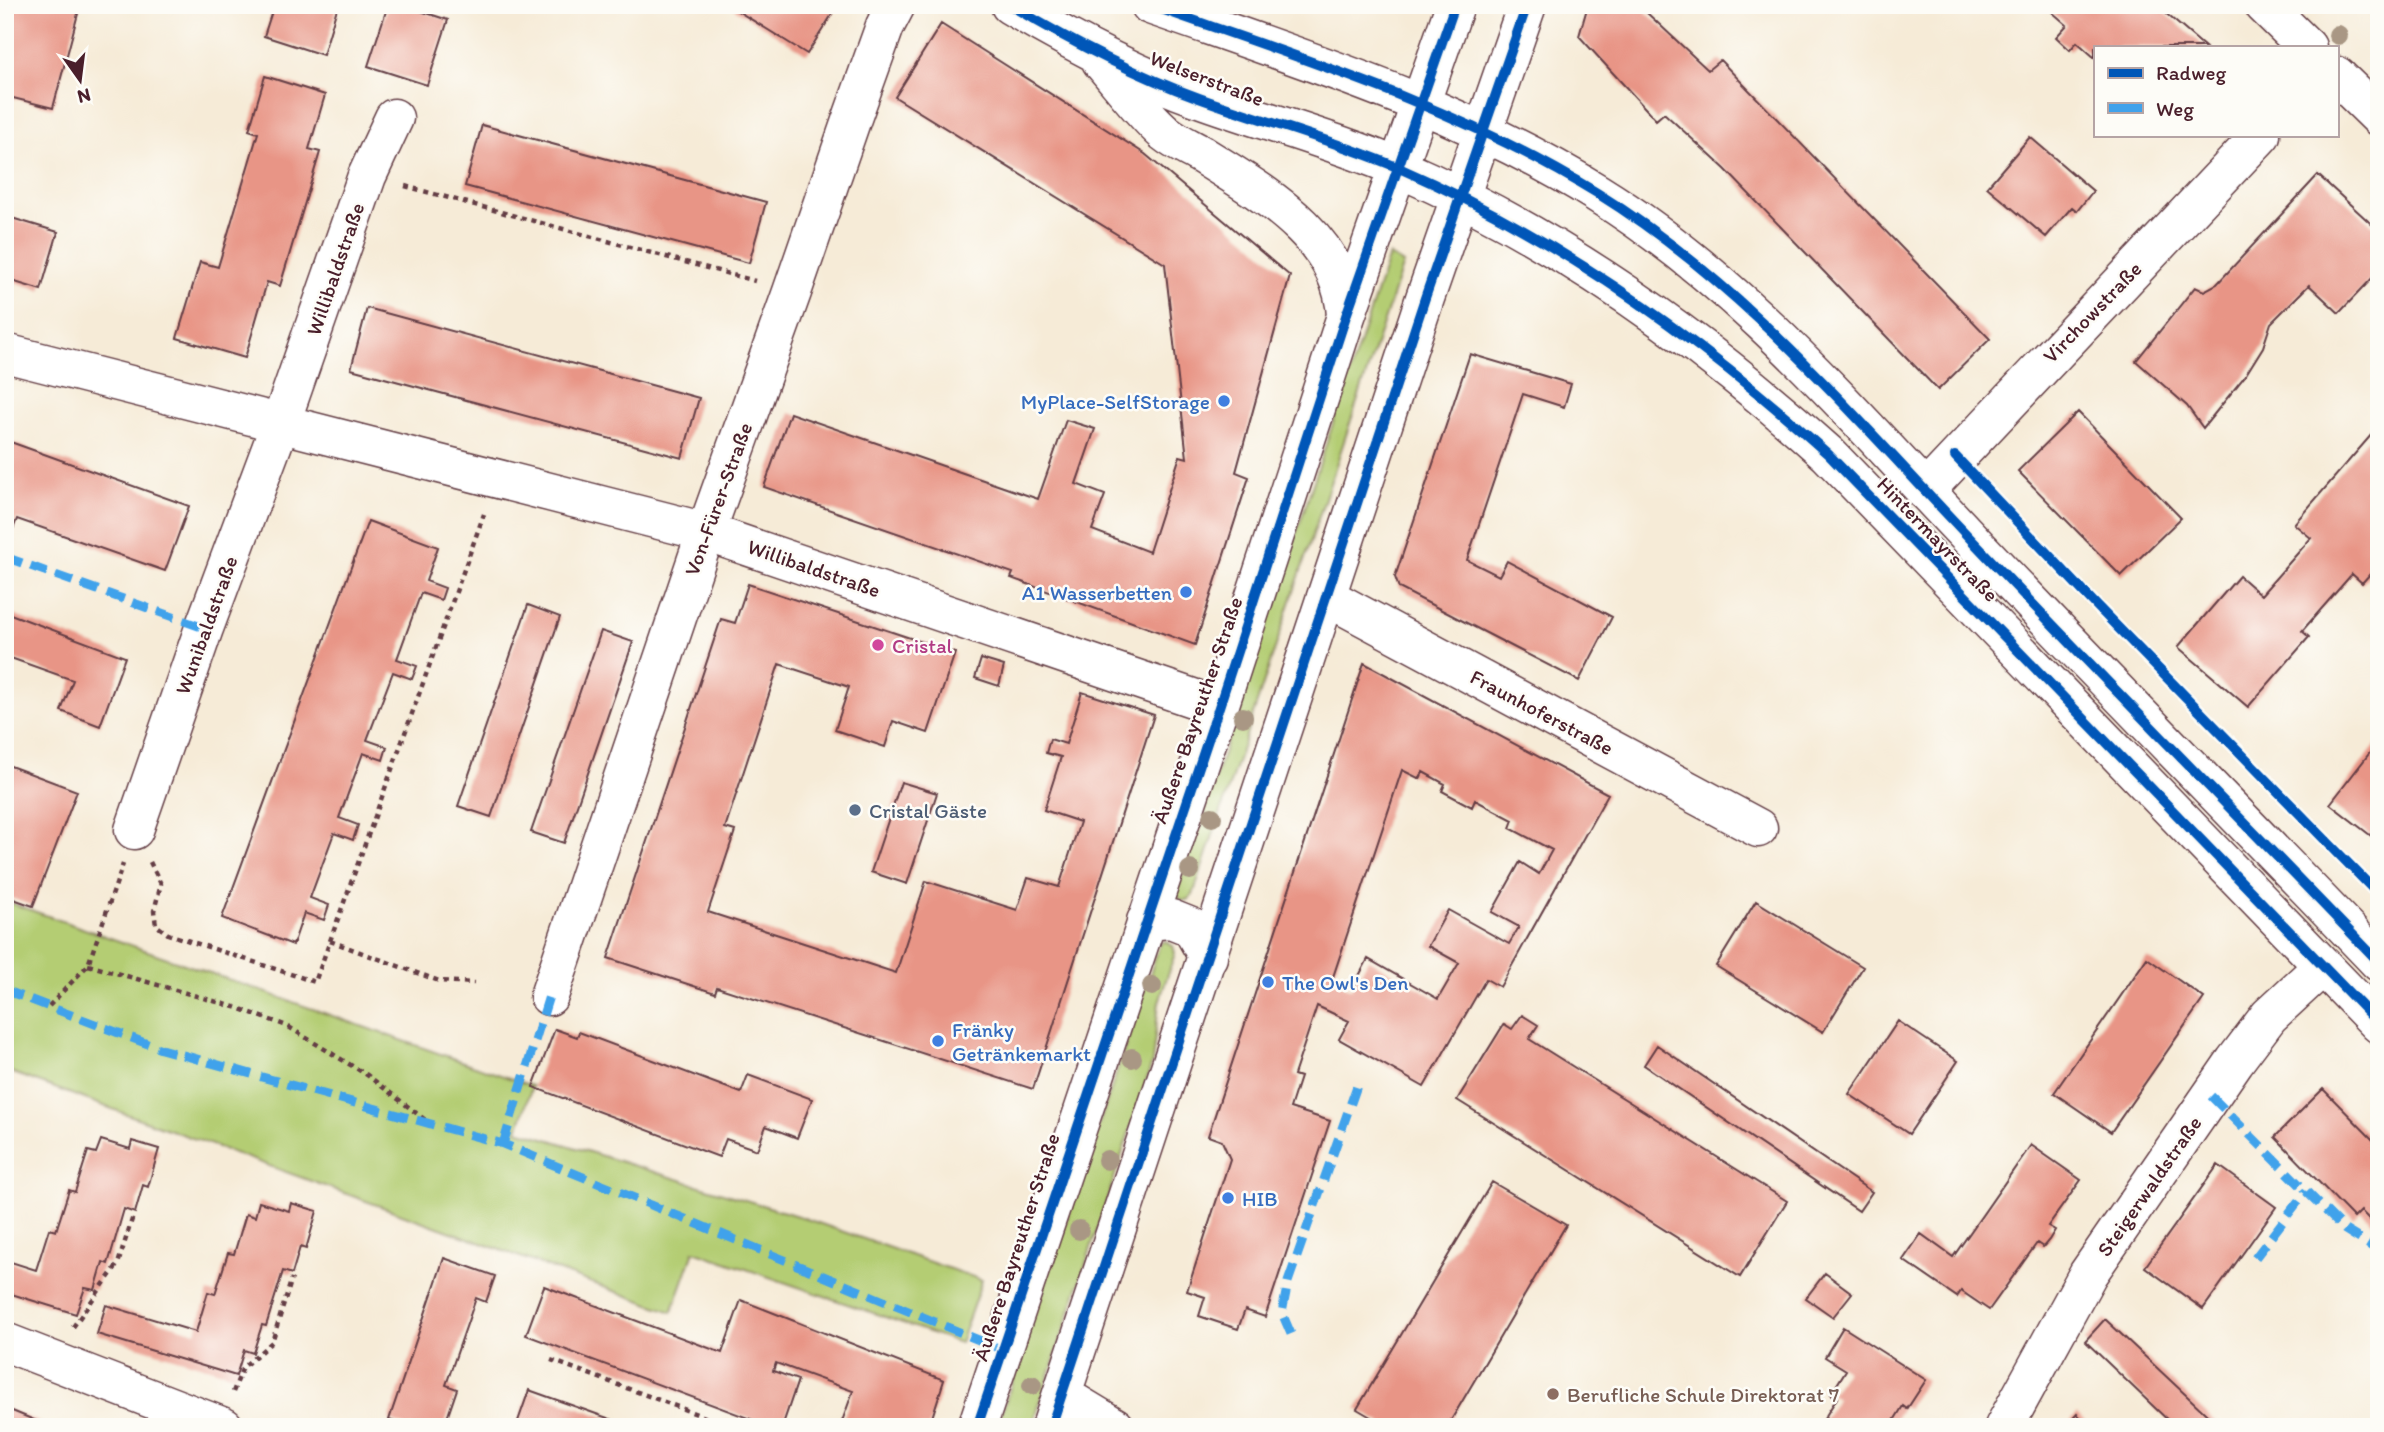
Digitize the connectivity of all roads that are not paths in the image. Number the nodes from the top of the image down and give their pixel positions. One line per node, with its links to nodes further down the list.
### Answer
1 (896, 5): 21 (main road, Von-Fürer-Straße)
2 (1010, 5): 8 (main road, Welserstraße)
3 (1150, 5): 10 (main road)
4 (1455, 5): 10 (main road, Äußere Bayreuther Straße)
5 (1527, 5): 13 (main road)
6 (2264, 5): 7 (main road)
7 (2306, 46)
8 (1090, 50): 15 (main road, Welserstraße); 17 (main road)
9 (2338, 77): 11 (main road)
10 (1422, 103): 13 (main road); 15 (main road, Äußere Bayreuther Straße)
11 (2379, 117)
12 (394, 118): 19 (main road, Willibaldstraße)
13 (1483, 132): 16 (main road); 20 (main road, Hintermayrstraße)
14 (2260, 136): 20 (main road, Virchowstraße)
15 (1399, 168): 16 (main road, Hintermayrstraße); 17 (main road, Äußere Bayreuther Straße)
16 (1460, 197): 22 (main road); 29 (main road, Hintermayrstraße)
17 (1346, 316): 23 (main road, Äußere Bayreuther Straße)
18 (5, 353): 19 (main road, Willibaldstraße)
19 (281, 422): 21 (main road, Willibaldstraße); 25 (main road, Wunibaldstraße)
20 (1925, 491): 28 (main road, Hintermayrstraße)
21 (706, 532): 23 (main road, Willibaldstraße); 30 (main road, Von-Fürer-Straße)
22 (1327, 597): 24 (main road, Fraunhoferstraße); 27 (main road)
23 (1219, 707): 26 (main road, Äußere Bayreuther Straße)
24 (1758, 828)
25 (134, 830)
26 (1146, 921): 27 (main road); 35 (main road, Äußere Bayreuther Straße)
27 (1208, 957): 33 (main road)
28 (2379, 962)
29 (2323, 966): 31 (main road, Hintermayrstraße); 37 (main road, Steigerwaldstraße)
30 (549, 996)
31 (2379, 1024)
32 (5, 1342): 34 (main road)
33 (1056, 1411): 36 (main road)
34 (224, 1427)
35 (977, 1427)
36 (1115, 1427)
37 (2004, 1427)

